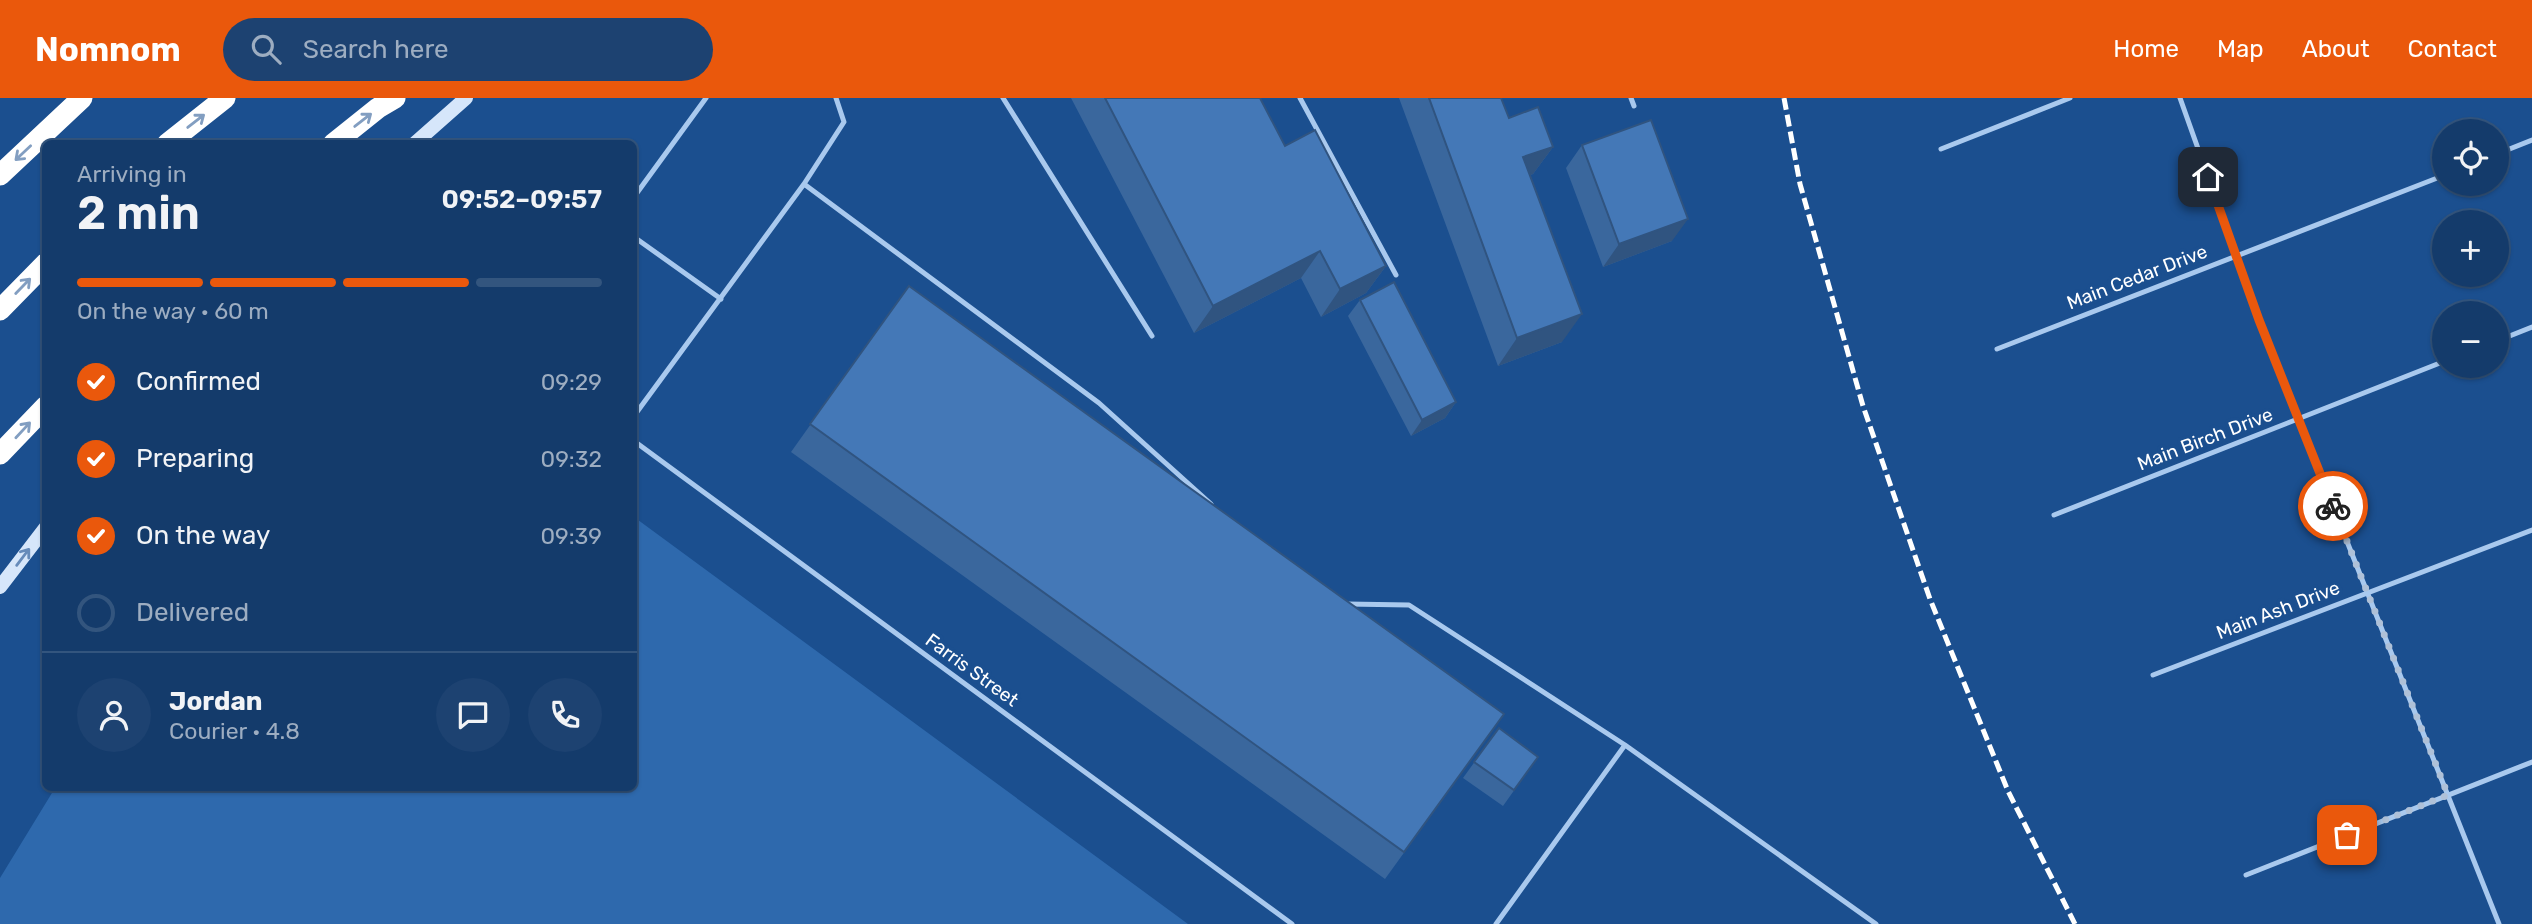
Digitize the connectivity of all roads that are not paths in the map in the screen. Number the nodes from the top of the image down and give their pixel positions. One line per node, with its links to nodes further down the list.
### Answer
1 (82, 98): 19 (highway, one-way to 19)
2 (225, 98): 13 (highway, one-way to 2)
3 (395, 98): 14 (highway, one-way to 3)
4 (466, 98): 15 (street)
5 (706, 98): 22 (lane)
6 (836, 98): 21 (lane)
7 (1003, 98): 30 (lane)
8 (1300, 98): 26 (lane)
9 (1631, 98): 12 (lane)
10 (2070, 98): 17 (lane)
11 (2180, 98): 24 (lane)
12 (1634, 106)
13 (172, 140)
14 (338, 140)
15 (419, 140)
16 (2532, 140): 18 (lane)
17 (1941, 149)
18 (2509, 149)
19 (0, 175)
20 (2432, 180): 24 (lane, Main Cedar Drive)
21 (804, 184): 27 (lane); 39 (lane)
22 (637, 193)
23 (637, 239): 27 (lane)
24 (2236, 256): 32 (lane, Main Cedar Drive); 36 (lane)
25 (42, 267): 28 (highway, one-way to 25)
26 (1396, 275)
27 (720, 299): 35 (lane)
28 (0, 310)
29 (2532, 327): 31 (lane)
30 (1152, 336)
31 (2509, 336)
32 (1997, 349)
33 (2432, 366): 36 (lane, Main Birch Drive)
34 (42, 410): 38 (highway, one-way to 34)
35 (637, 412)
36 (2298, 419): 40 (lane, Main Birch Drive); 44 (lane)
37 (637, 444): 51 (lane, Farris Street)
38 (0, 454)
39 (1212, 505)
40 (2054, 515)
41 (2532, 530): 44 (lane, Main Ash Drive)
42 (42, 532): 43 (street, one-way to 42)
43 (0, 587)
44 (2367, 593): 46 (lane, Main Ash Drive); 49 (lane)
45 (1343, 604): 47 (lane)
46 (2153, 675)
47 (1625, 745): 52 (lane); 53 (lane)
48 (2532, 762): 49 (lane)
49 (2448, 795): 50 (lane); 54 (lane)
50 (2246, 875)
51 (1292, 924)
52 (1496, 924)
53 (1876, 924)
54 (2499, 924)

